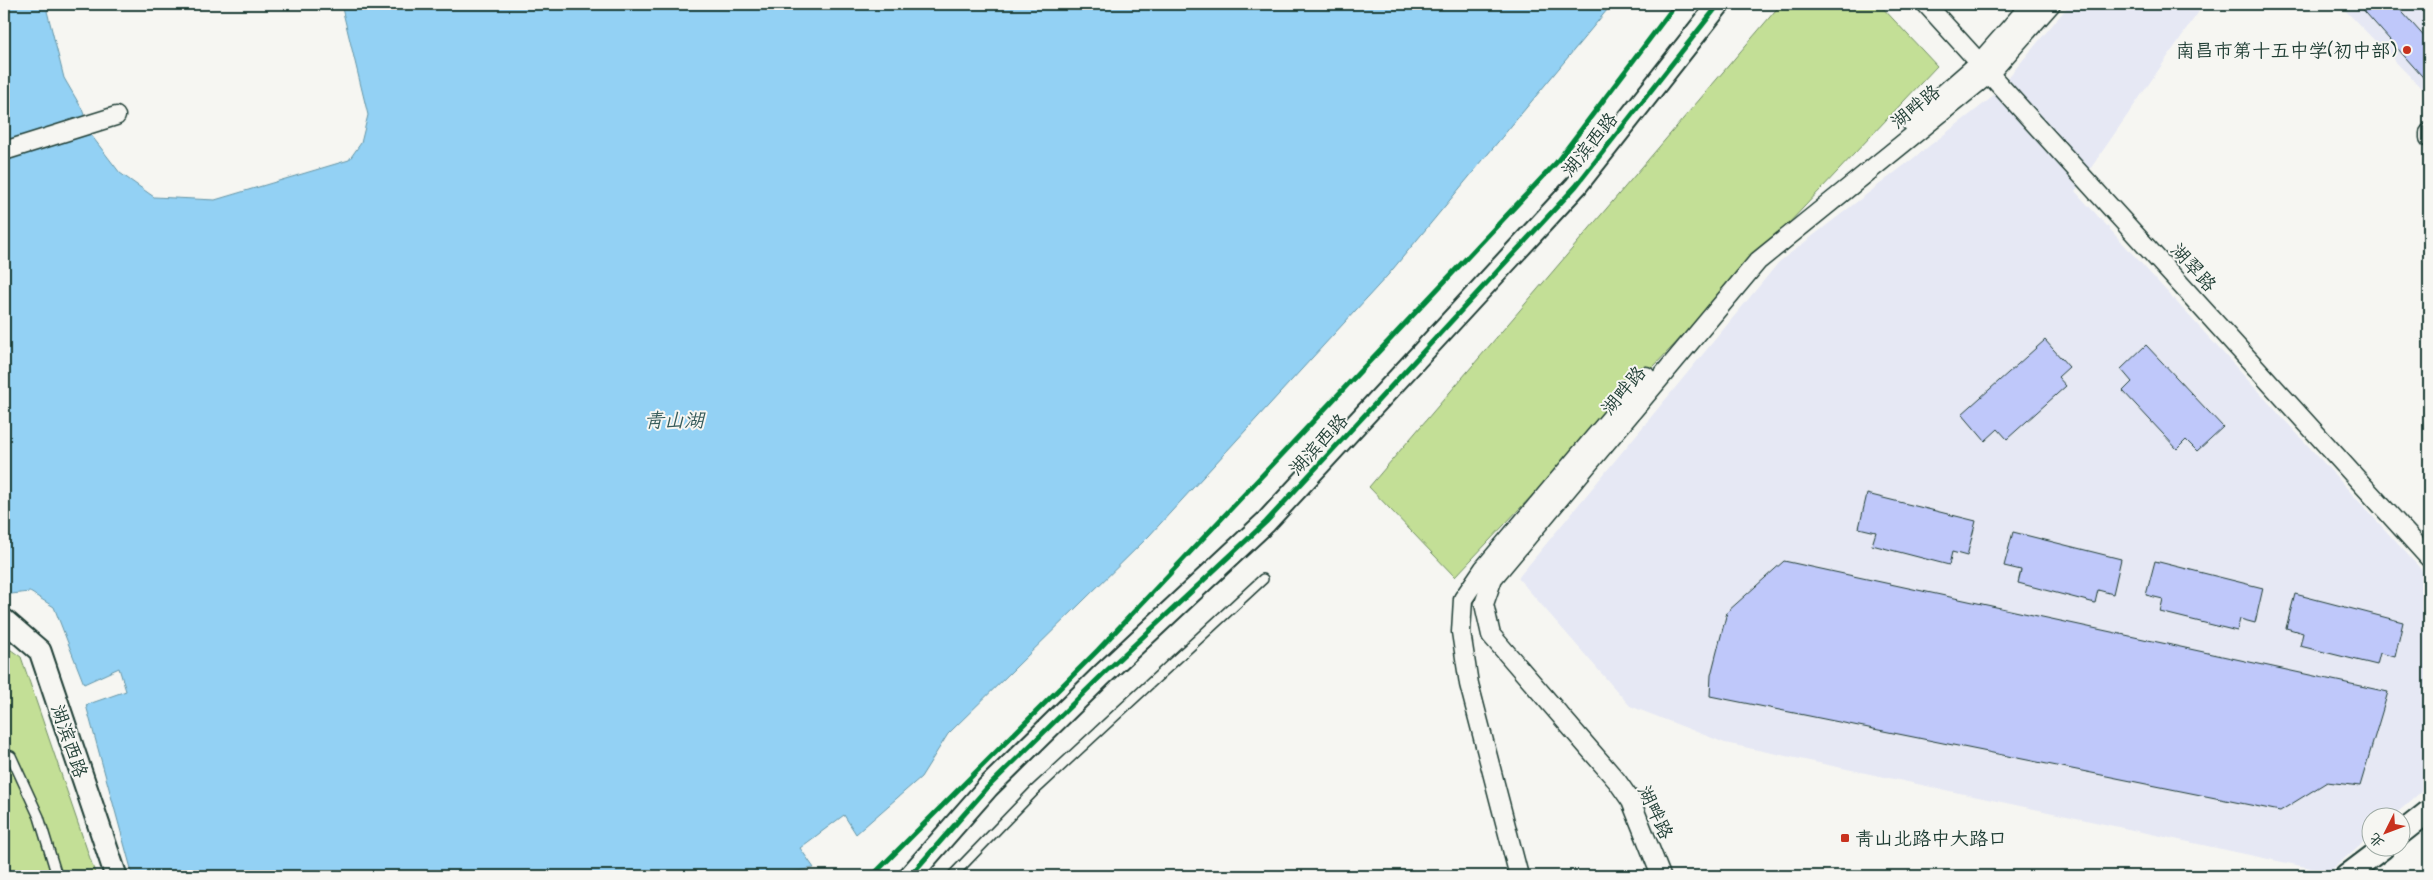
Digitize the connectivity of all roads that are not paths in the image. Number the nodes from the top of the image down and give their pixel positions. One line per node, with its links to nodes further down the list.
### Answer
1 (1719, 4): 20 (street, 湖滨西路)
2 (1926, 4): 5 (street, 湖翠路)
3 (2031, 4): 5 (street, 湖畔路)
4 (2050, 4): 5 (street, 湖畔路)
5 (1985, 68): 10 (street, 湖翠路); 17 (street, 湖畔路); 22 (street, 湖畔路)
6 (116, 116): 9 (street)
7 (2429, 133): 8 (street)
8 (2429, 138)
9 (4, 151)
10 (2429, 558)
11 (1263, 579): 21 (lane)
12 (4, 620): 19 (street, 湖滨西路)
13 (4, 754): 18 (lane)
14 (2429, 811): 15 (street)
15 (2410, 826)
16 (2370, 858): 23 (street)
17 (1660, 872)
18 (57, 876)
19 (116, 876)
20 (910, 876)
21 (952, 876)
22 (1519, 876)
23 (2346, 876)

